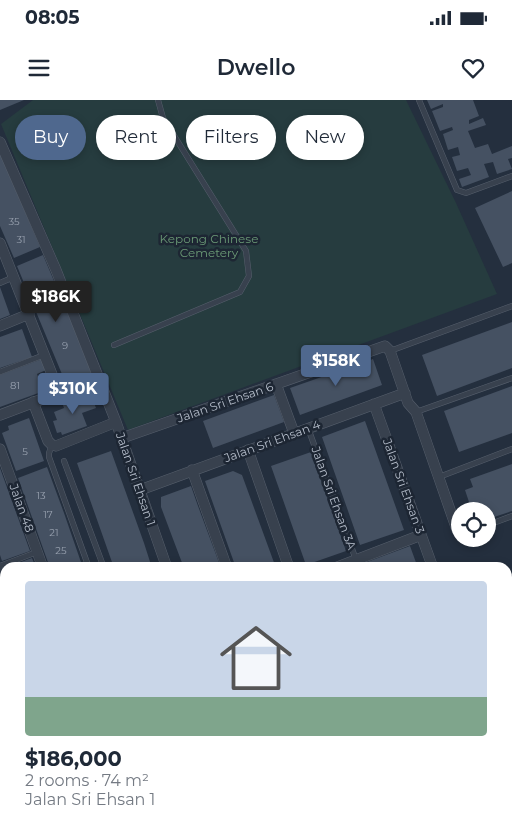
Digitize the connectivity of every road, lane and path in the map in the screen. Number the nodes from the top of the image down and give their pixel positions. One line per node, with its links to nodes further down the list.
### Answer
1 (158, 100): 11 (lane)
2 (419, 100): 4 (lane)
3 (0, 142): 22 (street, Jalan Sri Ehsan 1)
4 (512, 176)
5 (0, 242): 6 (street)
6 (14, 277): 7 (lane); 9 (street)
7 (0, 282)
8 (512, 306): 12 (lane, Jalan Sri Ehsan 6)
9 (29, 314): 10 (street); 13 (street)
10 (0, 326)
11 (114, 345)
12 (388, 348): 16 (street, Jalan Sri Ehsan 6); 17 (street)
13 (45, 354): 14 (lane); 18 (street)
14 (0, 372)
15 (512, 378): 20 (lane)
16 (276, 384): 24 (street); 25 (street, Jalan Sri Ehsan 6)
17 (405, 393): 19 (street, Jalan Sri Ehsan 4); 20 (street)
18 (33, 402): 21 (street); 26 (street)
19 (374, 404): 23 (street, Jalan Sri Ehsan 4); 37 (street, Jalan Sri Ehsan 3)
20 (416, 412): 32 (street)
21 (0, 415)
22 (116, 422): 25 (street, Jalan Sri Ehsan 1); 26 (street)
23 (308, 428): 24 (street, Jalan Sri Ehsan 4); 46 (lane, Jalan Sri Ehsan 3A)
24 (294, 434): 29 (street, Jalan Sri Ehsan 4)
25 (122, 438): 33 (street, Jalan Sri Ehsan 1)
26 (52, 444): 41 (lane)
27 (0, 449): 38 (street, Jalan 48)
28 (512, 449): 32 (lane)
29 (248, 450): 31 (street, Jalan Sri Ehsan 4); 45 (street)
30 (64, 461): 42 (lane)
31 (192, 470): 33 (street, Jalan Sri Ehsan 4); 44 (street)
32 (438, 477): 34 (street)
33 (140, 490): 43 (street, Jalan Sri Ehsan 1)
34 (451, 513)
35 (512, 516): 36 (lane)
36 (496, 522)
37 (421, 535): 47 (street); 48 (street, Jalan Sri Ehsan 3)
38 (38, 552): 39 (lane); 40 (street, Jalan 48)
39 (13, 562)
40 (41, 562)
41 (87, 562)
42 (102, 562)
43 (165, 562)
44 (225, 562)
45 (287, 562)
46 (358, 562)
47 (360, 562)
48 (431, 562)

